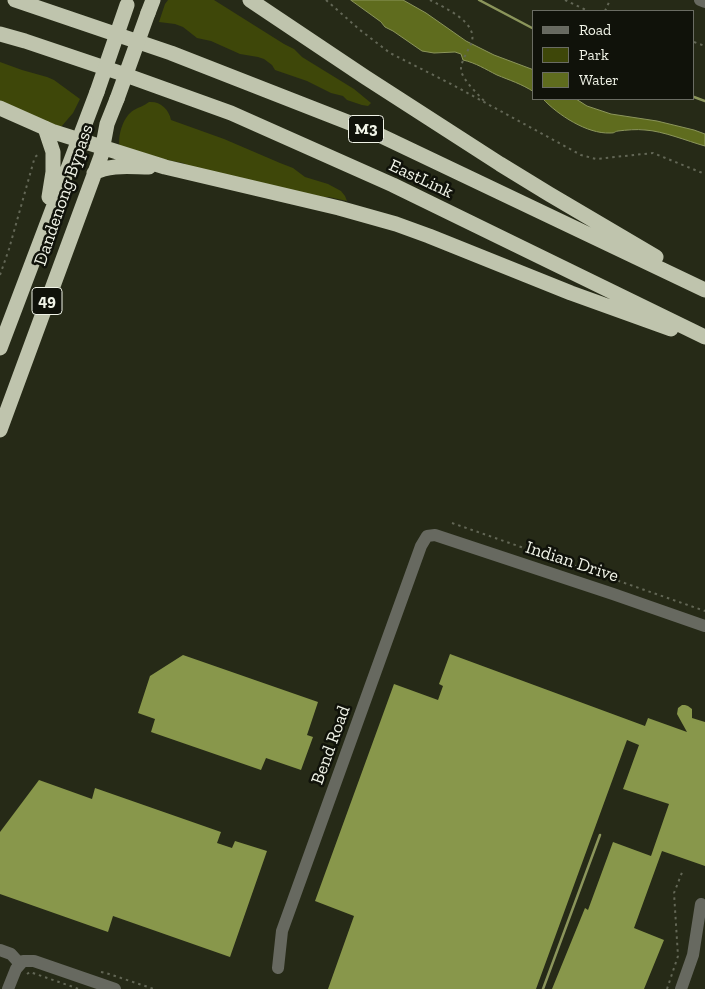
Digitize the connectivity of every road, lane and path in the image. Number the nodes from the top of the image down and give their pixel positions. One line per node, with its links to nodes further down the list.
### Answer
1 (15, 0): 21 (highway, EastLink / M3)
2 (250, 0): 20 (highway)
3 (326, 0): 12 (path)
4 (430, 0): 12 (path)
5 (566, 0): 10 (path)
6 (700, 0): 7 (street)
7 (705, 2)
8 (128, 3): 15 (highway, Dandenong Bypass / 49, bridge)
9 (150, 6): 16 (highway, Dandenong Bypass / 49, bridge)
10 (586, 10)
11 (0, 34): 23 (highway, EastLink / M3)
12 (488, 104): 19 (path)
13 (0, 108): 14 (highway)
14 (45, 128): 15 (highway); 22 (highway)
15 (78, 140): 16 (highway); 22 (highway, Dandenong Bypass / 49)
16 (103, 147): 17 (highway); 18 (highway, Dandenong Bypass / 49)
17 (165, 167): 18 (highway); 24 (highway)
18 (94, 173): 26 (highway, Dandenong Bypass / 49)
19 (705, 174)
20 (705, 286)
21 (705, 290)
22 (21, 292): 25 (highway, Dandenong Bypass / 49)
23 (705, 337)
24 (705, 341)
25 (0, 348)
26 (0, 430)
27 (452, 523): 29 (path)
28 (427, 536): 30 (street, Indian Drive); 35 (street, Bend Road)
29 (705, 611)
30 (705, 626)
31 (683, 870): 39 (path)
32 (701, 904): 40 (street)
33 (0, 950): 34 (street)
34 (22, 967): 36 (street); 37 (path); 38 (street)
35 (278, 968)
36 (8, 989)
37 (79, 989)
38 (115, 989)
39 (667, 989)
40 (681, 989)

